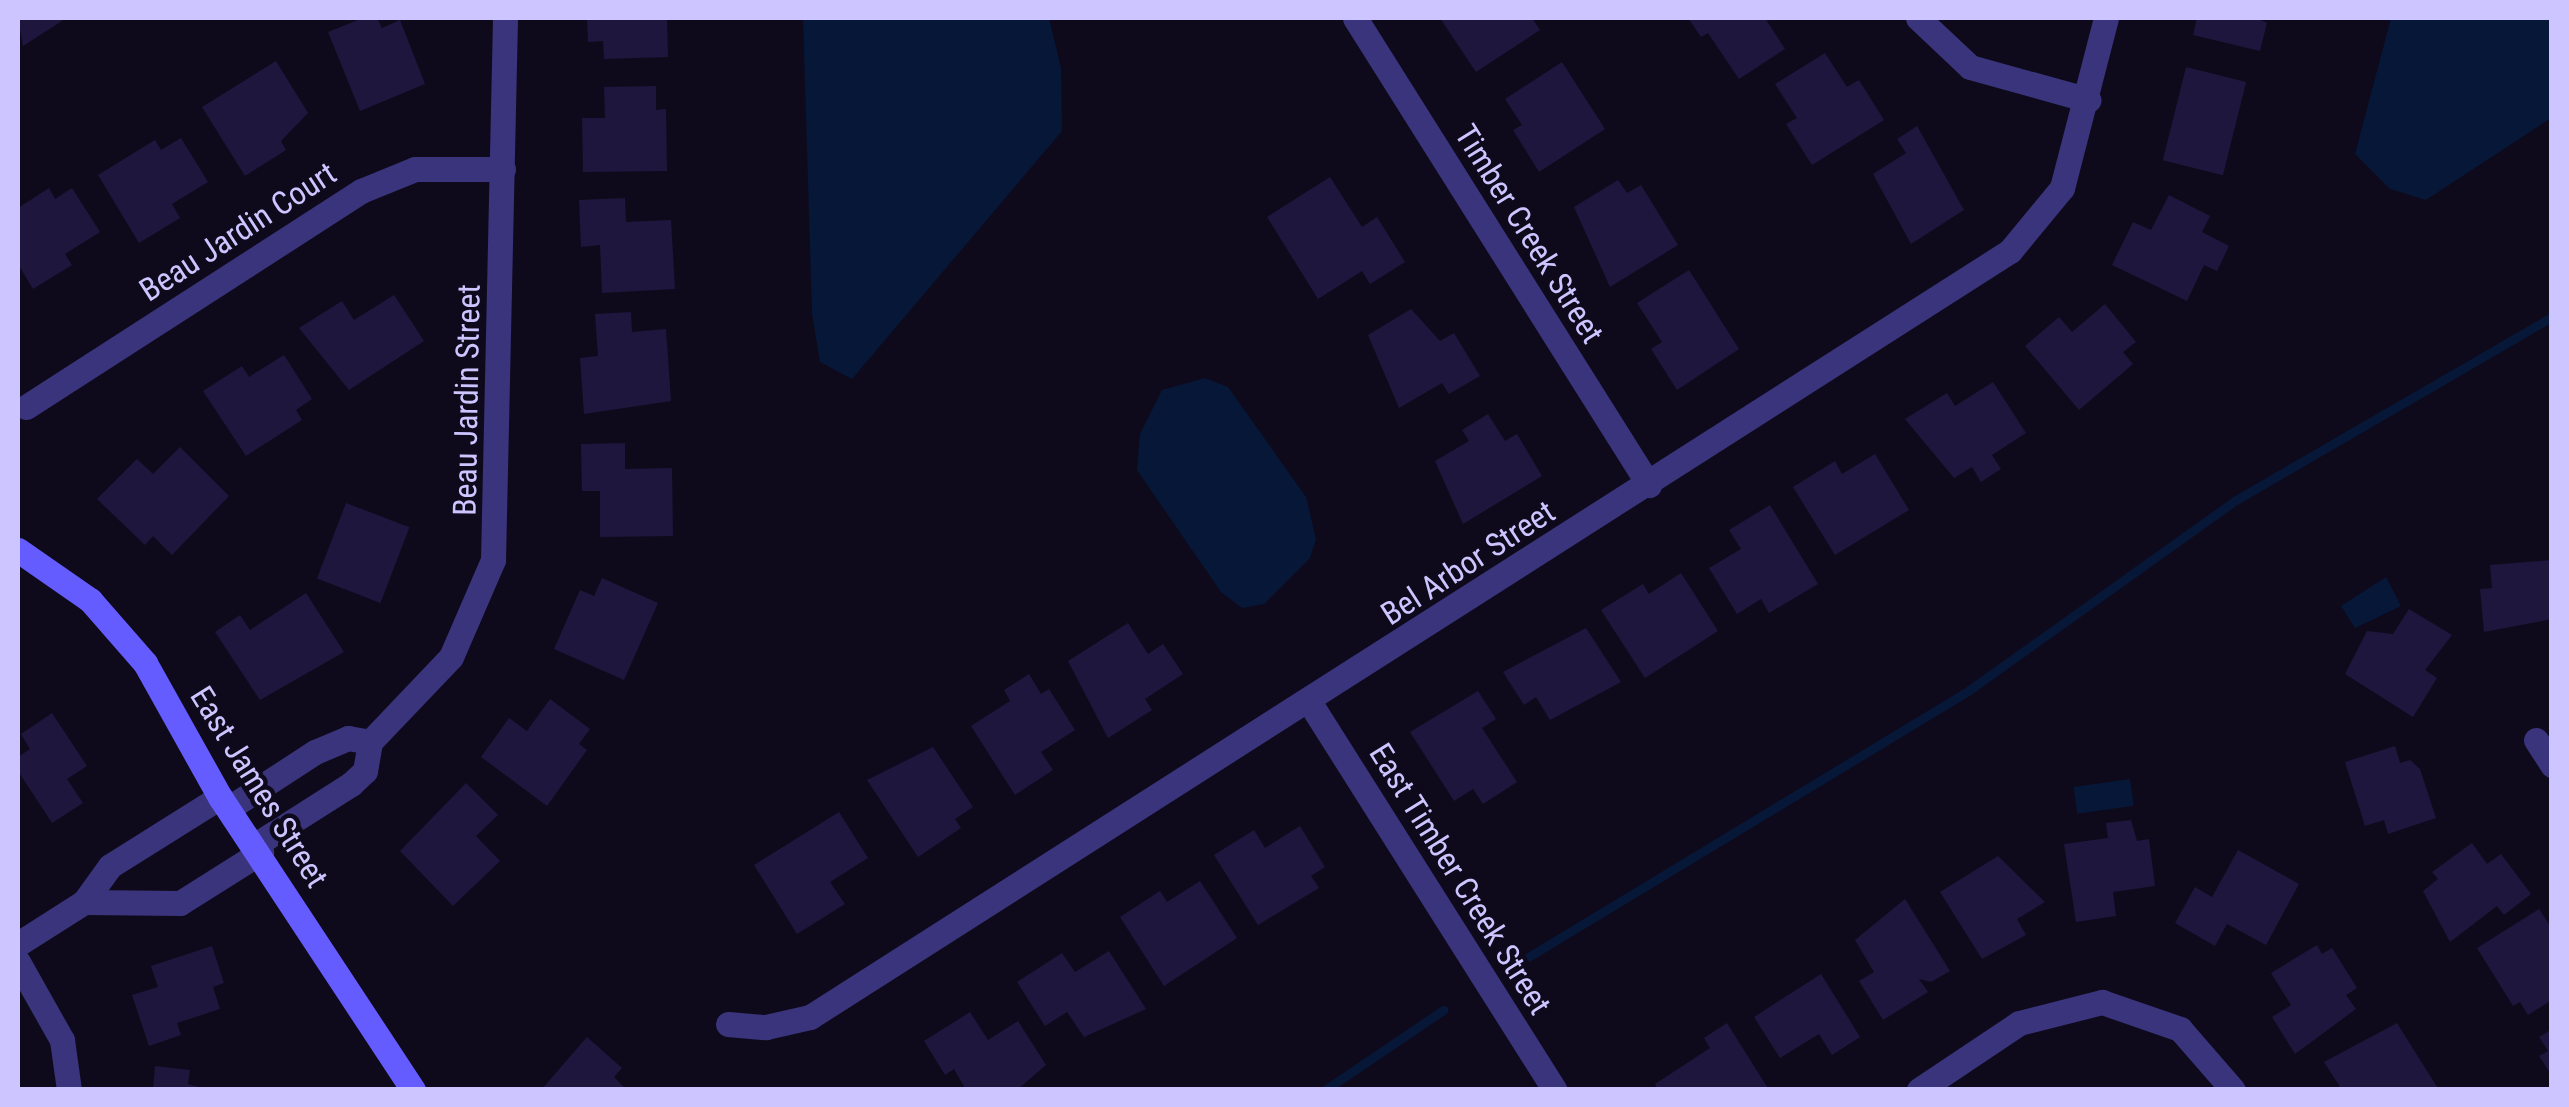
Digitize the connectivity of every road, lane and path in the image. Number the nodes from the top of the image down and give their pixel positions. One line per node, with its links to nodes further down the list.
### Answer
1 (505, 18): 6 (street, Beau Jardin Street)
2 (1355, 18): 8 (street, Timber Creek Street)
3 (1918, 18): 5 (street)
4 (2106, 18): 5 (street, Bel Arbor Street)
5 (2089, 100): 8 (street, Bel Arbor Street)
6 (504, 169): 7 (street, Beau Jardin Court); 12 (street, Beau Jardin Street)
7 (26, 407)
8 (1649, 486): 10 (street, Bel Arbor Street)
9 (18, 550): 14 (street, East James Street)
10 (1310, 703): 19 (street, Bel Arbor Street); 22 (street, East Timber Creek Street)
11 (2536, 740): 13 (street)
12 (370, 742): 14 (street); 15 (street, Beau Jardin Street)
13 (2552, 766)
14 (224, 802): 15 (street, East James Street); 16 (street)
15 (258, 848): 16 (street, Beau Jardin Street); 21 (street, East James Street)
16 (84, 902): 17 (street)
17 (18, 944)
18 (18, 962): 20 (street)
19 (728, 1024)
20 (70, 1090)
21 (413, 1090)
22 (1555, 1090)
23 (1918, 1090): 24 (street)
24 (2233, 1090)

